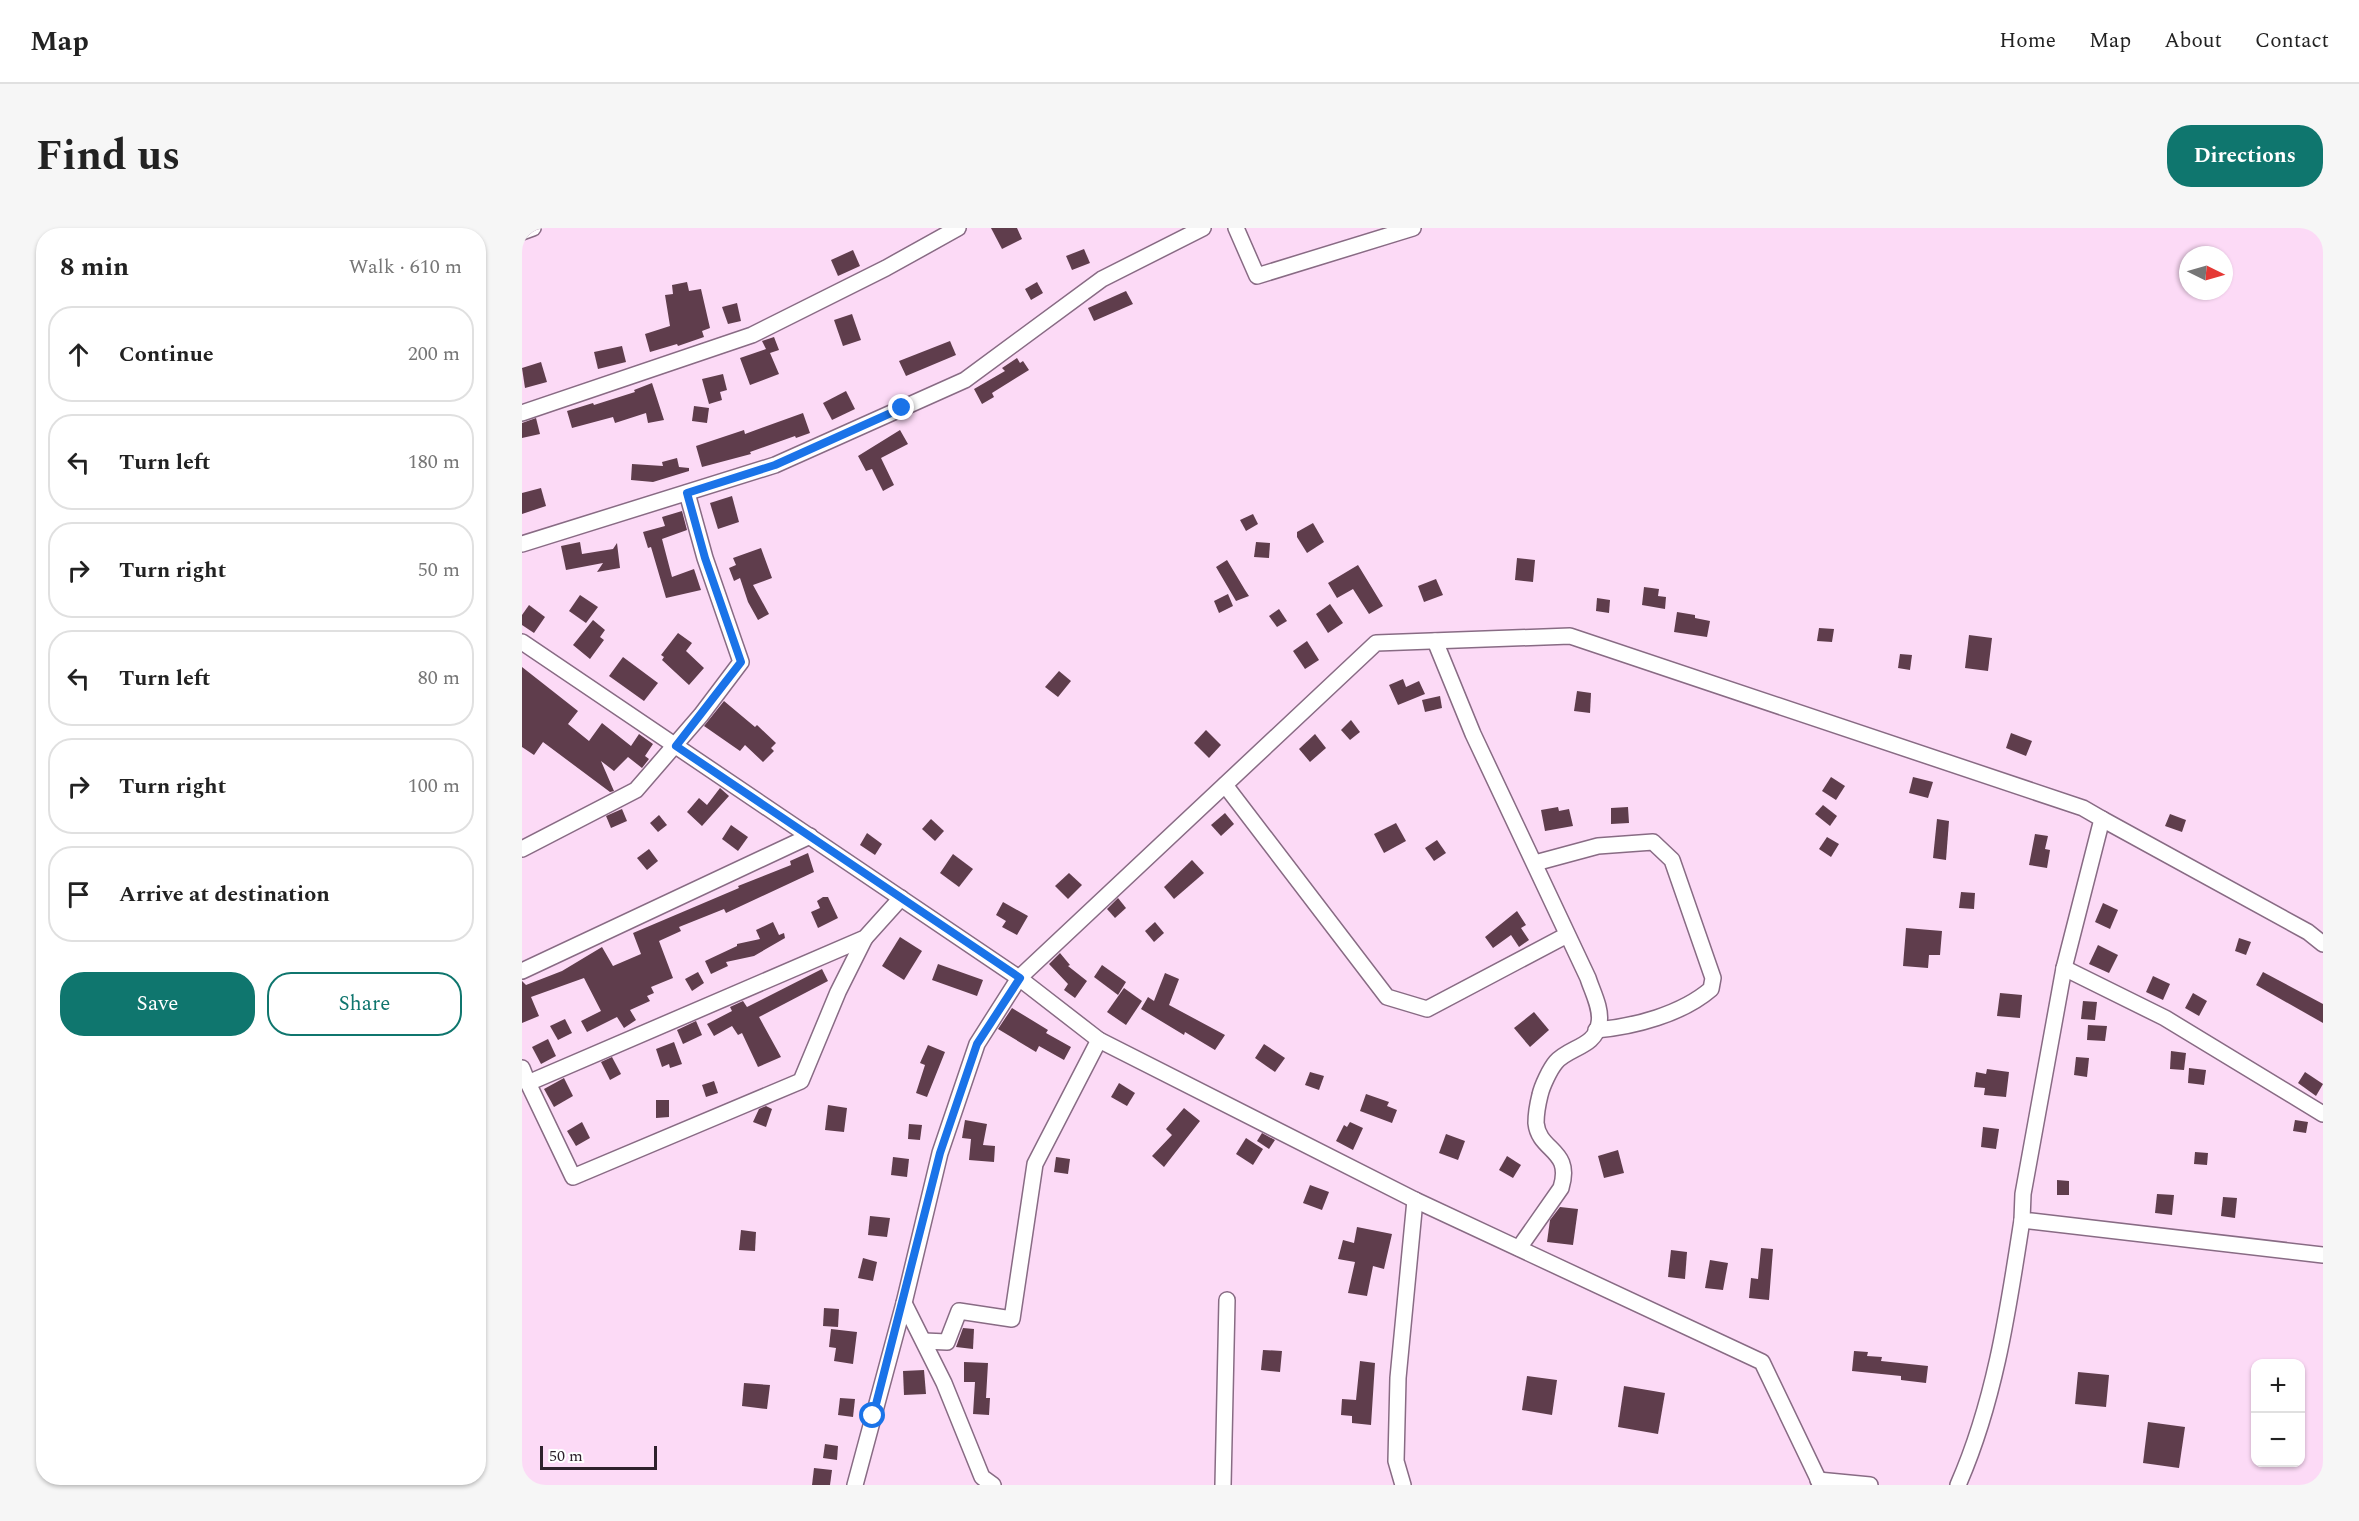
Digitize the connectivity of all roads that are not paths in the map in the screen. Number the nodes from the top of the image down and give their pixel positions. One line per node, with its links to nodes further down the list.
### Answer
1 (533, 228): 6 (street)
2 (958, 228): 7 (street)
3 (1203, 228): 8 (street)
4 (1236, 228): 5 (street)
5 (1413, 228)
6 (522, 232)
7 (522, 413)
8 (687, 493): 9 (street); 12 (street)
9 (522, 544)
10 (1435, 641): 13 (street); 14 (street); 17 (street)
11 (522, 642): 12 (street)
12 (676, 746): 15 (street); 16 (street)
13 (1225, 785): 19 (street); 24 (street)
14 (2102, 819): 21 (street); 22 (street)
15 (810, 836): 18 (street); 23 (street)
16 (522, 849)
17 (1535, 863): 19 (street); 25 (street)
18 (901, 898): 20 (street); 24 (street)
19 (1567, 935): 25 (street)
20 (865, 938): 28 (street); 28 (street)
21 (2323, 944)
22 (2064, 968): 29 (street); 31 (street)
23 (522, 971)
24 (1020, 978): 26 (street); 35 (street)
25 (1596, 1030): 32 (street)
26 (1099, 1040): 30 (street); 36 (street)
27 (522, 1068): 28 (street)
28 (528, 1083)
29 (2323, 1114)
30 (1415, 1200): 32 (street); 41 (street)
31 (2022, 1220): 33 (street); 43 (street)
32 (1520, 1248): 37 (street)
33 (2323, 1255)
34 (1227, 1300): 40 (street)
35 (904, 1303): 36 (street); 38 (street)
36 (924, 1341): 39 (street)
37 (1820, 1482): 42 (street)
38 (855, 1485)
39 (993, 1485)
40 (1223, 1485)
41 (1402, 1485)
42 (1870, 1485)
43 (1958, 1485)

